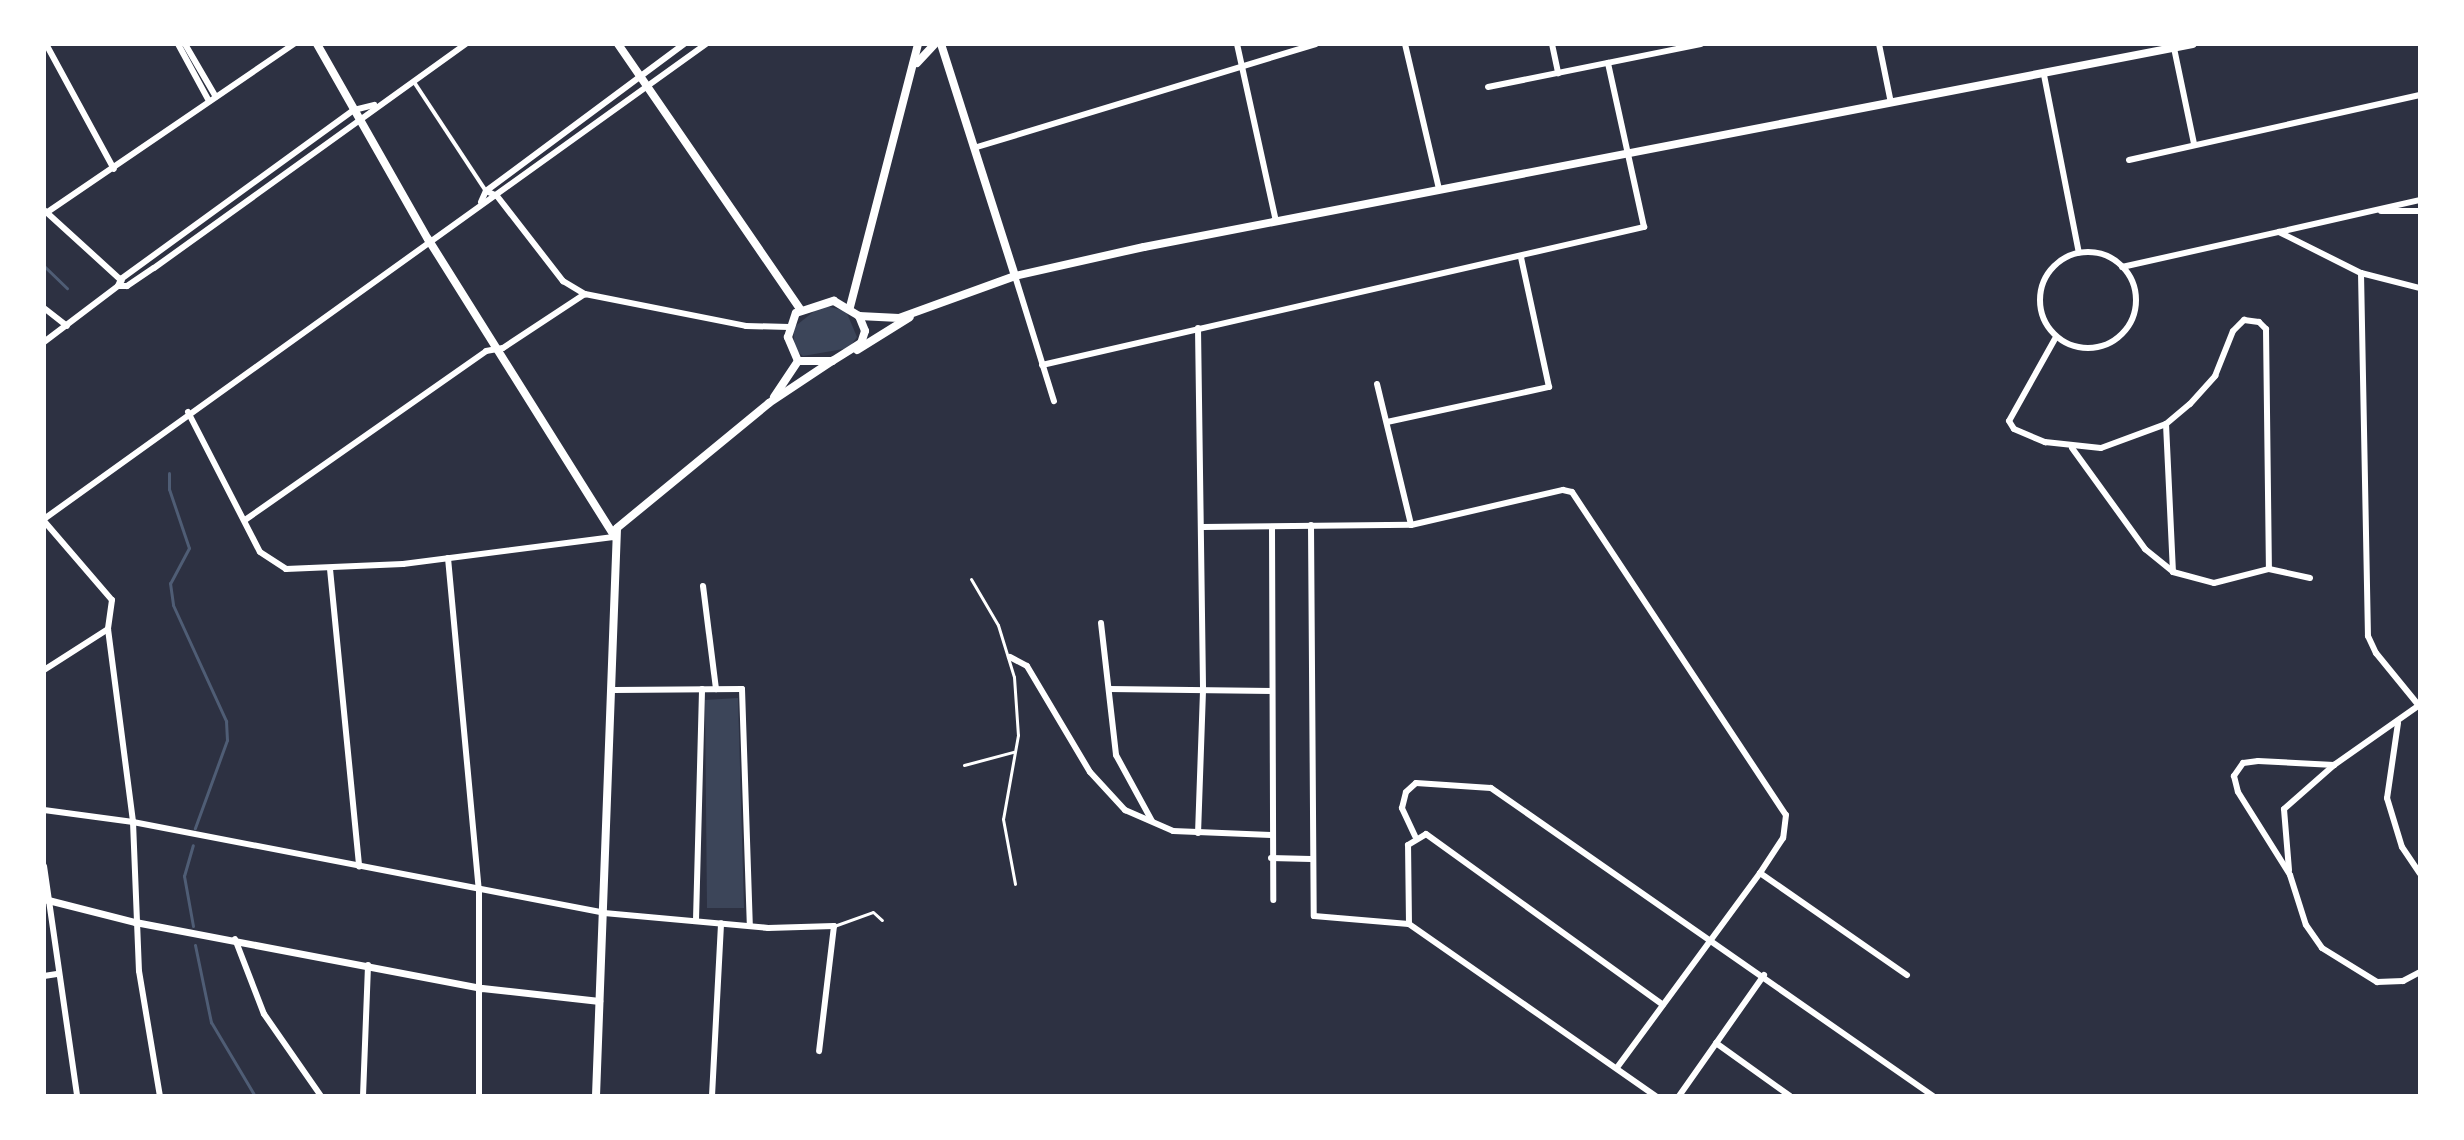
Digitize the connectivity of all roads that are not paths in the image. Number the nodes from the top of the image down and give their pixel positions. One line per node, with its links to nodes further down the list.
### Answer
1 (47, 44): 41 (street)
2 (178, 44): 30 (street)
3 (185, 44): 30 (street)
4 (294, 44): 30 (street)
5 (317, 44): 33 (main road)
6 (466, 44): 26 (street)
7 (618, 44): 24 (main road)
8 (684, 44): 24 (street)
9 (706, 44): 27 (street)
10 (918, 44): 21 (main road)
11 (938, 44): 21 (main road); 36 (main road)
12 (1237, 44): 22 (street)
13 (1316, 44): 22 (street)
14 (1405, 44): 42 (street)
15 (1552, 44): 23 (street)
16 (1701, 44): 20 (street)
17 (1879, 44): 31 (street)
18 (2193, 44): 19 (main road)
19 (2174, 48): 25 (main road); 35 (street)
20 (1608, 63): 23 (street); 37 (street)
21 (916, 64): 63 (main road)
22 (1243, 68): 36 (street); 52 (street)
23 (1558, 73): 28 (street)
24 (640, 75): 27 (main road); 43 (street)
25 (2044, 75): 31 (main road); 55 (street)
26 (412, 80): 32 (street); 43 (street)
27 (648, 86): 44 (street); 65 (main road)
28 (1488, 87)
29 (2420, 95): 35 (street)
30 (213, 99): 41 (street)
31 (1891, 103): 37 (main road)
32 (375, 105): 33 (street); 34 (street)
33 (354, 110): 34 (main road); 38 (street)
34 (359, 120): 40 (street); 54 (main road)
35 (2194, 144): 39 (street)
36 (977, 147): 59 (main road)
37 (1628, 154): 42 (main road); 56 (street)
38 (290, 158): 40 (street); 47 (street)
39 (2129, 160)
40 (296, 166): 51 (street)
41 (114, 169): 49 (street)
42 (1439, 189): 52 (main road)
43 (486, 191): 44 (street); 46 (street)
44 (497, 196): 46 (street); 62 (street)
45 (2420, 200): 48 (street)
46 (481, 202): 54 (street)
47 (216, 209): 51 (street); 60 (street)
48 (2374, 210): 50 (street); 53 (street)
49 (46, 211): 60 (street)
50 (2420, 211)
51 (223, 219): 60 (street)
52 (1276, 221): 59 (main road)
53 (2279, 232): 57 (street); 58 (street)
54 (428, 239): 73 (main road); 81 (street)
55 (2079, 253): 57 (street); 71 (street)
56 (1521, 257): 70 (street); 82 (street)
57 (2122, 267): 71 (street)
58 (2361, 273): 61 (street); 109 (street)
59 (1015, 276): 66 (main road); 77 (street)
60 (119, 283): 68 (street)
61 (2420, 288)
62 (585, 294): 69 (street); 73 (street)
63 (850, 307): 65 (main road); 67 (main road)
64 (44, 308): 68 (street)
65 (801, 310): 69 (main road)
66 (913, 314): 67 (main road); 74 (main road)
67 (859, 316): 74 (main road)
68 (67, 326): 72 (street)
69 (789, 327): 75 (main road)
70 (1198, 328): 77 (street); 89 (street)
71 (2056, 337): 84 (street)
72 (44, 342)
73 (494, 349): 86 (street); 91 (main road)
74 (854, 351): 76 (main road)
75 (798, 361): 76 (main road); 80 (main road)
76 (832, 361): 80 (main road)
77 (1042, 365): 79 (street)
78 (1377, 384): 82 (street)
79 (1054, 401)
80 (769, 403): 91 (main road)
81 (188, 412): 85 (street); 86 (street)
82 (1387, 422): 88 (street)
83 (2166, 424): 84 (street); 94 (street); 95 (street)
84 (2072, 448): 95 (street)
85 (44, 520): 100 (street)
86 (245, 520): 93 (street)
87 (1311, 525): 88 (street); 90 (street); 121 (street)
88 (1411, 525): 124 (street)
89 (1203, 527): 90 (street); 107 (street)
90 (1272, 527): 108 (street)
91 (615, 537): 92 (street); 106 (main road)
92 (448, 558): 93 (street); 128 (street)
93 (330, 569): 123 (street)
94 (2269, 569): 95 (street); 96 (street)
95 (2173, 572)
96 (2310, 578)
97 (971, 579): 101 (lane)
98 (703, 586): 104 (street)
99 (1101, 623): 105 (street)
100 (108, 629): 102 (street); 116 (street)
101 (1010, 657): 111 (lane); 115 (street)
102 (44, 670)
103 (702, 689): 104 (street); 106 (street); 132 (street)
104 (716, 689): 137 (street)
105 (1109, 689): 107 (street); 115 (street)
106 (614, 690): 131 (main road)
107 (1203, 691): 108 (street); 117 (street)
108 (1272, 691): 118 (street)
109 (2419, 707): 110 (street)
110 (2398, 722): 113 (street); 125 (street)
111 (1013, 752): 112 (lane); 127 (lane)
112 (964, 765)
113 (2334, 765): 126 (street); 126 (street)
114 (44, 810): 116 (street)
115 (1152, 821): 117 (street)
116 (133, 822): 123 (street); 134 (street)
117 (1198, 833): 118 (street)
118 (1271, 835): 120 (street)
119 (1415, 836): 136 (street); 140 (street); 149 (street)
120 (1271, 858): 121 (street); 130 (street)
121 (1311, 859): 136 (street)
122 (44, 866): 129 (street)
123 (359, 867): 128 (street)
124 (1760, 873): 140 (street); 145 (street)
125 (2420, 874)
126 (2290, 875): 142 (street)
127 (1015, 884)
128 (479, 891): 131 (street); 147 (street)
129 (47, 900): 134 (street); 143 (street)
130 (1273, 900)
131 (604, 913): 132 (street); 148 (main road)
132 (696, 920): 135 (street)
133 (882, 920): 138 (lane)
134 (135, 922): 139 (street); 154 (street)
135 (721, 923): 137 (street); 159 (street)
136 (1409, 924): 152 (street)
137 (750, 926): 138 (street)
138 (834, 926): 151 (street)
139 (235, 939): 141 (street); 155 (street)
140 (1713, 939): 144 (street); 149 (street)
141 (368, 965): 147 (street); 156 (street)
142 (2420, 972)
143 (57, 974): 146 (street); 153 (street)
144 (1764, 975): 150 (street); 163 (street)
145 (1907, 975)
146 (44, 976)
147 (482, 988): 148 (street); 157 (street)
148 (599, 1001): 158 (main road)
149 (1663, 1005): 152 (street)
150 (1716, 1043): 161 (street); 162 (street)
151 (819, 1051)
152 (1617, 1068): 160 (street)
153 (77, 1096)
154 (160, 1096)
155 (321, 1096)
156 (363, 1096)
157 (479, 1096)
158 (596, 1096)
159 (712, 1096)
160 (1656, 1096)
161 (1679, 1096)
162 (1790, 1096)
163 (1933, 1096)

